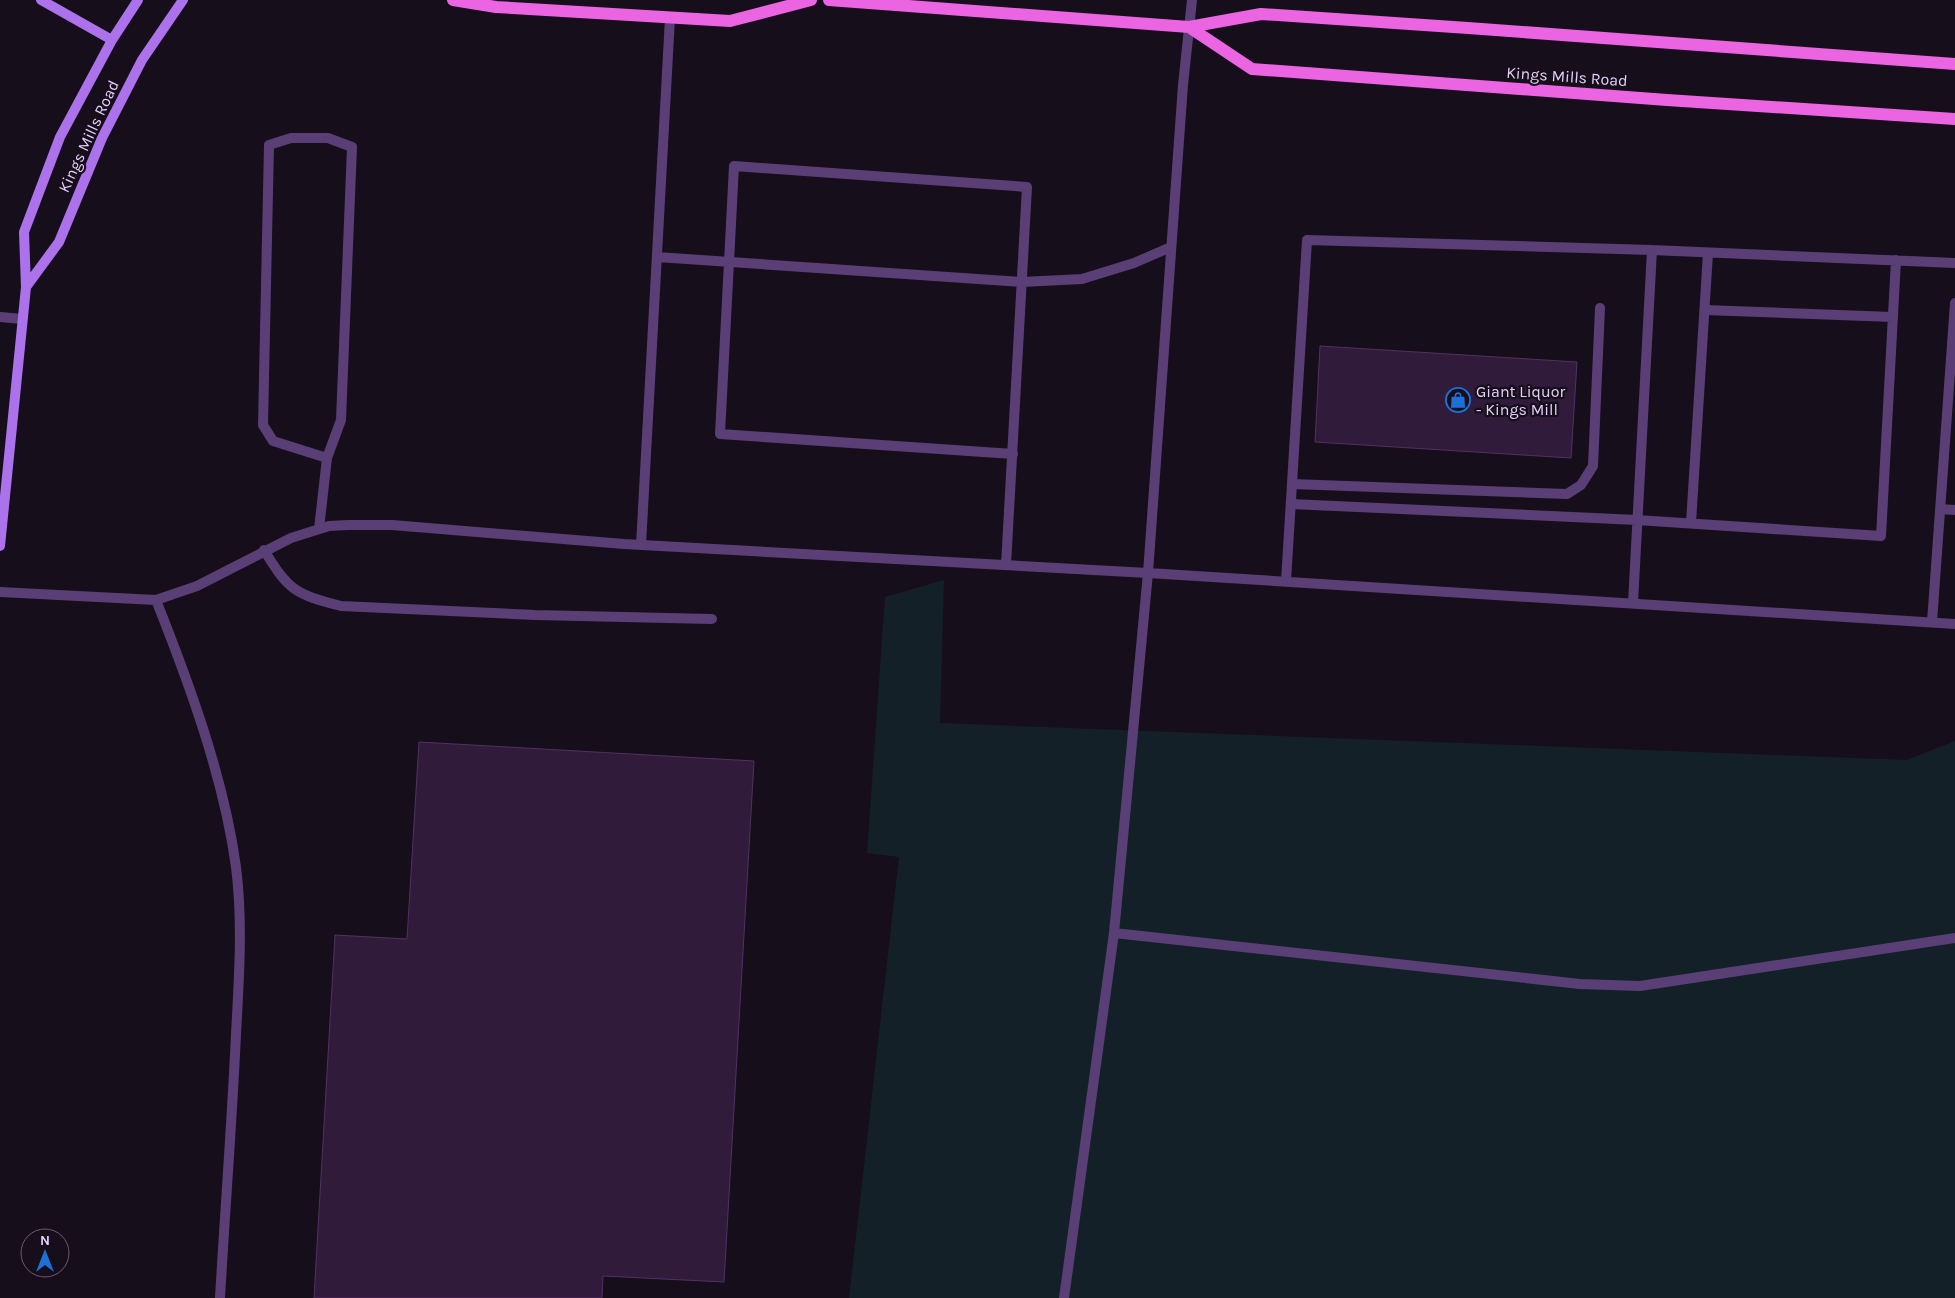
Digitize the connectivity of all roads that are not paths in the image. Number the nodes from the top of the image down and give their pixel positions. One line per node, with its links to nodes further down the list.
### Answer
1 (41, 0): 10 (street)
2 (138, 0): 10 (street, Kings Mills Road)
3 (183, 0): 21 (street, Kings Mills Road)
4 (453, 0): 8 (main road)
5 (811, 0): 8 (main road)
6 (829, 0): 9 (main road, Kings Mills Road)
7 (1192, 0): 9 (street)
8 (670, 18): 16 (street)
9 (1189, 27): 11 (main road, Kings Mills Road); 12 (main road, Kings Mills Road); 13 (street)
10 (112, 40): 21 (street, Kings Mills Road)
11 (1955, 64)
12 (1955, 119)
13 (1171, 247): 20 (street); 42 (street)
14 (1652, 250): 15 (street); 31 (street); 35 (street)
15 (1708, 252): 17 (street); 24 (street)
16 (657, 257): 18 (street); 38 (street)
17 (1896, 260): 19 (street); 26 (street)
18 (729, 262): 20 (street); 20 (street); 29 (street)
19 (1955, 262)
20 (1022, 282): 29 (street)
21 (26, 287): 27 (street, Kings Mills Road)
22 (1955, 303): 28 (street)
23 (1600, 308): 31 (street)
24 (1705, 310): 26 (street); 36 (street)
25 (0, 317): 27 (street)
26 (1893, 317): 36 (street)
27 (22, 319): 39 (street, Kings Mills Road)
28 (1954, 328): 33 (street)
29 (1013, 454): 41 (street)
30 (327, 458): 30 (street); 37 (street)
31 (1292, 484): 32 (street)
32 (1291, 504): 35 (street); 43 (street)
33 (1940, 509): 34 (street); 48 (street)
34 (1955, 510)
35 (1637, 520): 36 (street); 46 (street)
36 (1691, 523)
37 (319, 529): 38 (street); 40 (street)
38 (642, 545): 41 (street)
39 (0, 546)
40 (264, 550): 45 (street); 47 (street)
41 (1006, 565): 42 (street)
42 (1148, 573): 43 (street); 50 (street)
43 (1286, 581): 46 (street)
44 (0, 592): 45 (street)
45 (156, 600): 52 (street)
46 (1632, 604): 48 (street)
47 (712, 619)
48 (1932, 622): 49 (street)
49 (1955, 624)
50 (1114, 933): 51 (street); 53 (street)
51 (1955, 938)
52 (220, 1298)
53 (1064, 1298)

